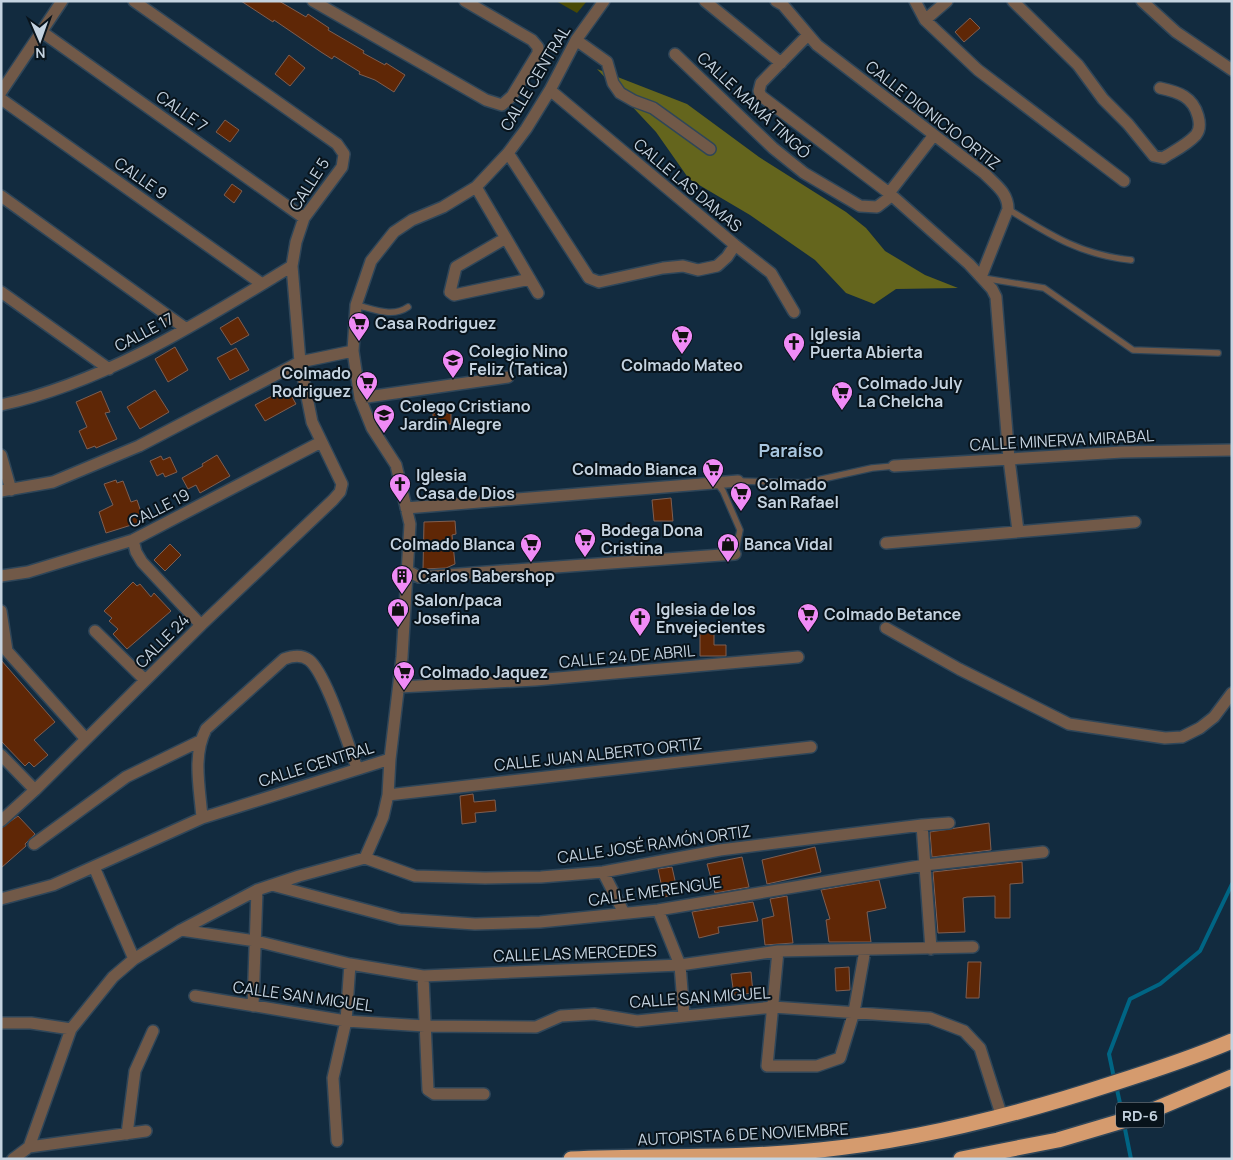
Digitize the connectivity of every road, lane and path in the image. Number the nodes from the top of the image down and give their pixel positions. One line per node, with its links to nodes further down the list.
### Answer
1 (62, 1): 13 (street)
2 (134, 1): 31 (street, CALLE 5)
3 (313, 1): 4 (street)
4 (464, 1)
5 (604, 1): 15 (street, CALLE CENTRAL)
6 (704, 1): 17 (street)
7 (776, 1): 14 (street, CALLE DIONICIO ORTIZ)
8 (915, 1): 12 (street)
9 (947, 1): 12 (street)
10 (1014, 1): 19 (street)
11 (1142, 1): 18 (street)
12 (925, 20): 26 (street)
13 (42, 32): 21 (street); 31 (street, CALLE 7)
14 (808, 35): 17 (street); 23 (street, CALLE DIONICIO ORTIZ)
15 (576, 40): 20 (street, CALLE CENTRAL); 24 (street)
16 (675, 54): 28 (street, CALLE MAMÁ TINGÓ)
17 (781, 63): 28 (street)
18 (1232, 70)
19 (1160, 88)
20 (550, 90): 25 (street, CALLE CENTRAL); 33 (street, CALLE LAS DAMAS)
21 (1, 92)
22 (1, 99): 38 (street, CALLE 9)
23 (934, 134): 28 (street, CALLE MAMÁ TINGÓ); 30 (street, CALLE DIONICIO ORTIZ)
24 (710, 149)
25 (508, 153): 27 (street, CALLE CENTRAL); 33 (street)
26 (1124, 181)
27 (476, 187): 32 (street); 41 (street, CALLE CENTRAL)
28 (889, 195): 36 (street)
29 (1, 196): 44 (street)
30 (1008, 209): 34 (lane); 36 (street)
31 (304, 218): 35 (street, CALLE 5)
32 (506, 238): 37 (street); 37 (street)
33 (735, 245): 43 (street, CALLE LAS DAMAS)
34 (1131, 260)
35 (292, 266): 38 (street, CALLE 17); 47 (street, CALLE 5)
36 (981, 278): 46 (lane); 55 (street)
37 (530, 279): 40 (street)
38 (262, 284): 44 (street, CALLE 17)
39 (1, 292): 48 (street)
40 (538, 293)
41 (356, 304): 42 (lane); 45 (street, CALLE CENTRAL)
42 (408, 307)
43 (794, 312)
44 (186, 328): 48 (street, CALLE 17)
45 (353, 351): 47 (street); 50 (street, CALLE CENTRAL)
46 (1218, 353)
47 (300, 362): 52 (street, CALLE 5); 60 (street)
48 (109, 369): 51 (street, CALLE 17)
49 (508, 377): 50 (street)
50 (360, 398): 61 (street, CALLE CENTRAL)
51 (1, 405)
52 (321, 442): 59 (street, CALLE 5); 64 (street, CALLE 19)
53 (1232, 450): 55 (street, CALLE MINERVA MIRABAL)
54 (1, 455): 60 (street)
55 (1009, 459): 56 (street, CALLE MINERVA MIRABAL); 63 (street)
56 (894, 466): 57 (lane)
57 (738, 481): 58 (street)
58 (717, 483): 61 (street); 66 (lane)
59 (342, 484): 70 (street, CALLE 24)
60 (6, 491)
61 (406, 508): 67 (street, CALLE CENTRAL)
62 (1135, 522): 63 (street)
63 (1018, 531): 65 (street)
64 (133, 540): 68 (street, CALLE 19); 70 (street)
65 (886, 543)
66 (735, 554): 67 (street)
67 (408, 571): 75 (street, CALLE CENTRAL)
68 (1, 576)
69 (1, 611): 77 (street)
70 (201, 625): 74 (street, CALLE 24)
71 (886, 628): 76 (street)
72 (94, 630): 74 (street)
73 (798, 657): 75 (street, CALLE 24 DE ABRIL)
74 (145, 680): 77 (street, CALLE 24)
75 (398, 687): 81 (street, CALLE CENTRAL)
76 (1232, 693)
77 (86, 739): 83 (street, CALLE 24)
78 (200, 741): 82 (street); 85 (street); 89 (street)
79 (811, 747): 84 (street, CALLE JUAN ALBERTO ORTIZ)
80 (1, 755): 83 (street)
81 (390, 758): 82 (street, CALLE CENTRAL); 84 (street)
82 (358, 768): 85 (street, CALLE CENTRAL)
83 (35, 790): 86 (street, CALLE 24)
84 (388, 795): 91 (street)
85 (202, 818): 93 (street, CALLE CENTRAL)
86 (1, 821)
87 (949, 823): 88 (street, CALLE JOSÉ RAMÓN ORTIZ)
88 (922, 825): 92 (street); 94 (street, CALLE JOSÉ RAMÓN ORTIZ)
89 (34, 844)
90 (1043, 852): 92 (street, CALLE MERENGUE)
91 (365, 858): 94 (street, CALLE JOSÉ RAMÓN ORTIZ); 95 (street)
92 (925, 865): 98 (street, CALLE MERENGUE); 103 (street)
93 (94, 867): 97 (street, CALLE CENTRAL); 106 (street)
94 (603, 872): 99 (street)
95 (272, 885): 96 (street); 99 (street, CALLE MERENGUE)
96 (257, 890): 100 (street); 101 (street)
97 (1, 899)
98 (658, 910): 99 (street, CALLE MERENGUE); 108 (street)
99 (624, 913)
100 (181, 930): 101 (street, CALLE LAS MERCEDES); 106 (street)
101 (256, 940): 107 (street, CALLE LAS MERCEDES); 111 (street)
102 (973, 947): 103 (street, CALLE LAS MERCEDES)
103 (931, 949): 104 (street, CALLE LAS MERCEDES)
104 (865, 950): 105 (street, CALLE LAS MERCEDES); 113 (street)
105 (778, 952): 108 (street, CALLE LAS MERCEDES); 112 (street)
106 (134, 959): 118 (street)
107 (350, 964): 109 (street, CALLE LAS MERCEDES); 115 (street)
108 (680, 965): 109 (street, CALLE LAS MERCEDES); 114 (street)
109 (423, 976): 117 (street)
110 (195, 996): 111 (street, CALLE SAN MIGUEL)
111 (253, 1006): 115 (street, CALLE SAN MIGUEL)
112 (773, 1007): 113 (street, CALLE SAN MIGUEL); 113 (street); 114 (street, CALLE SAN MIGUEL)
113 (854, 1012): 123 (street, CALLE SAN MIGUEL)
114 (684, 1016): 117 (street, CALLE SAN MIGUEL)
115 (346, 1021): 117 (street, CALLE SAN MIGUEL); 126 (street)
116 (1, 1023): 118 (street)
117 (425, 1026): 122 (street)
118 (71, 1029): 127 (street)
119 (153, 1031): 125 (street)
120 (1232, 1041): 123 (highway, AUTOPISTA 6 DE NOVIEMBRE / RD-6)
121 (1226, 1080): 130 (highway, RD-6)
122 (484, 1094)
123 (1002, 1117): 129 (highway, AUTOPISTA 6 DE NOVIEMBRE / RD-6)
124 (146, 1131): 125 (street)
125 (127, 1134): 127 (street)
126 (338, 1141)
127 (29, 1146): 128 (street)
128 (13, 1159)
129 (571, 1159)
130 (961, 1159)

